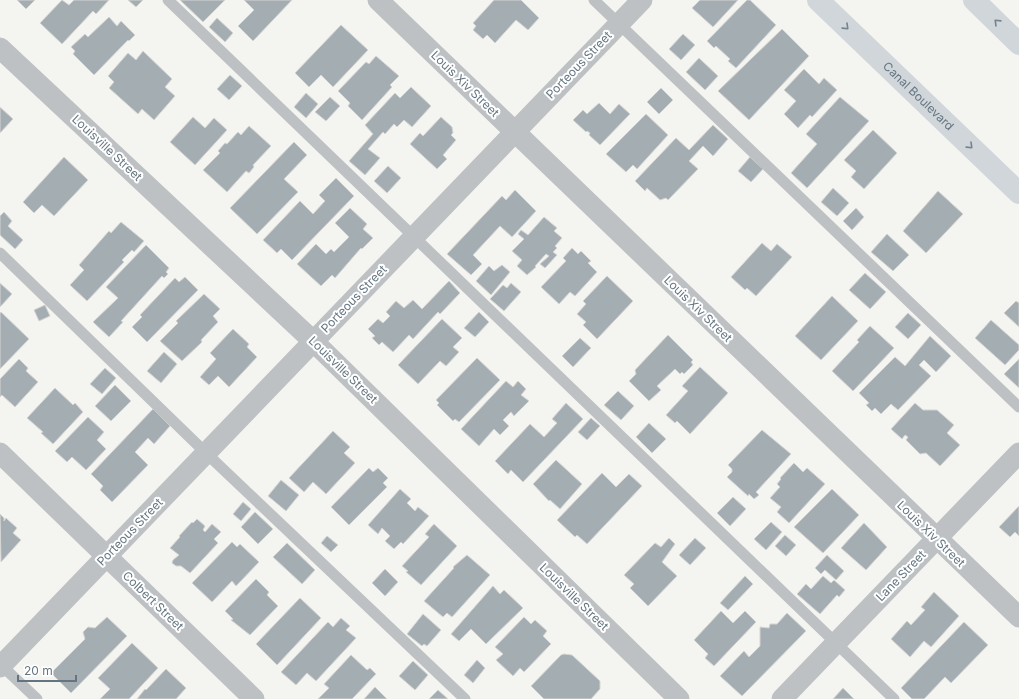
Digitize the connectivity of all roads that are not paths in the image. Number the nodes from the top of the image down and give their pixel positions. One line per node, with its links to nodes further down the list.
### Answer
1 (168, 0): 12 (lane)
2 (378, 0): 10 (street, Louis Xiv Street)
3 (594, 0): 7 (lane)
4 (642, 0): 7 (street, Porteous Street)
5 (818, 0): 11 (main road, Canal Boulevard, one-way to 11)
6 (974, 0): 8 (main road, one-way to 6)
7 (619, 24): 10 (street, Porteous Street); 15 (lane)
8 (1019, 44)
9 (0, 48): 14 (street, Louisville Street)
10 (515, 132): 12 (street, Porteous Street); 19 (street, Louis Xiv Street)
11 (1019, 193)
12 (413, 238): 14 (street, Porteous Street); 22 (lane)
13 (0, 253): 17 (lane)
14 (313, 341): 17 (street, Porteous Street); 27 (street, Louisville Street)
15 (1019, 407)
16 (0, 453): 20 (street, Colbert Street)
17 (206, 453): 20 (street, Porteous Street); 26 (lane)
18 (1019, 453): 19 (street, Lane Street)
19 (936, 539): 21 (street, Louis Xiv Street); 22 (street, Lane Street)
20 (107, 555): 23 (street, Porteous Street); 25 (street, Colbert Street)
21 (1019, 617)
22 (836, 643): 28 (street, Lane Street); 29 (lane)
23 (0, 665): 24 (lane)
24 (37, 699)
25 (254, 699)
26 (465, 699)
27 (679, 699)
28 (782, 699)
29 (894, 699)

